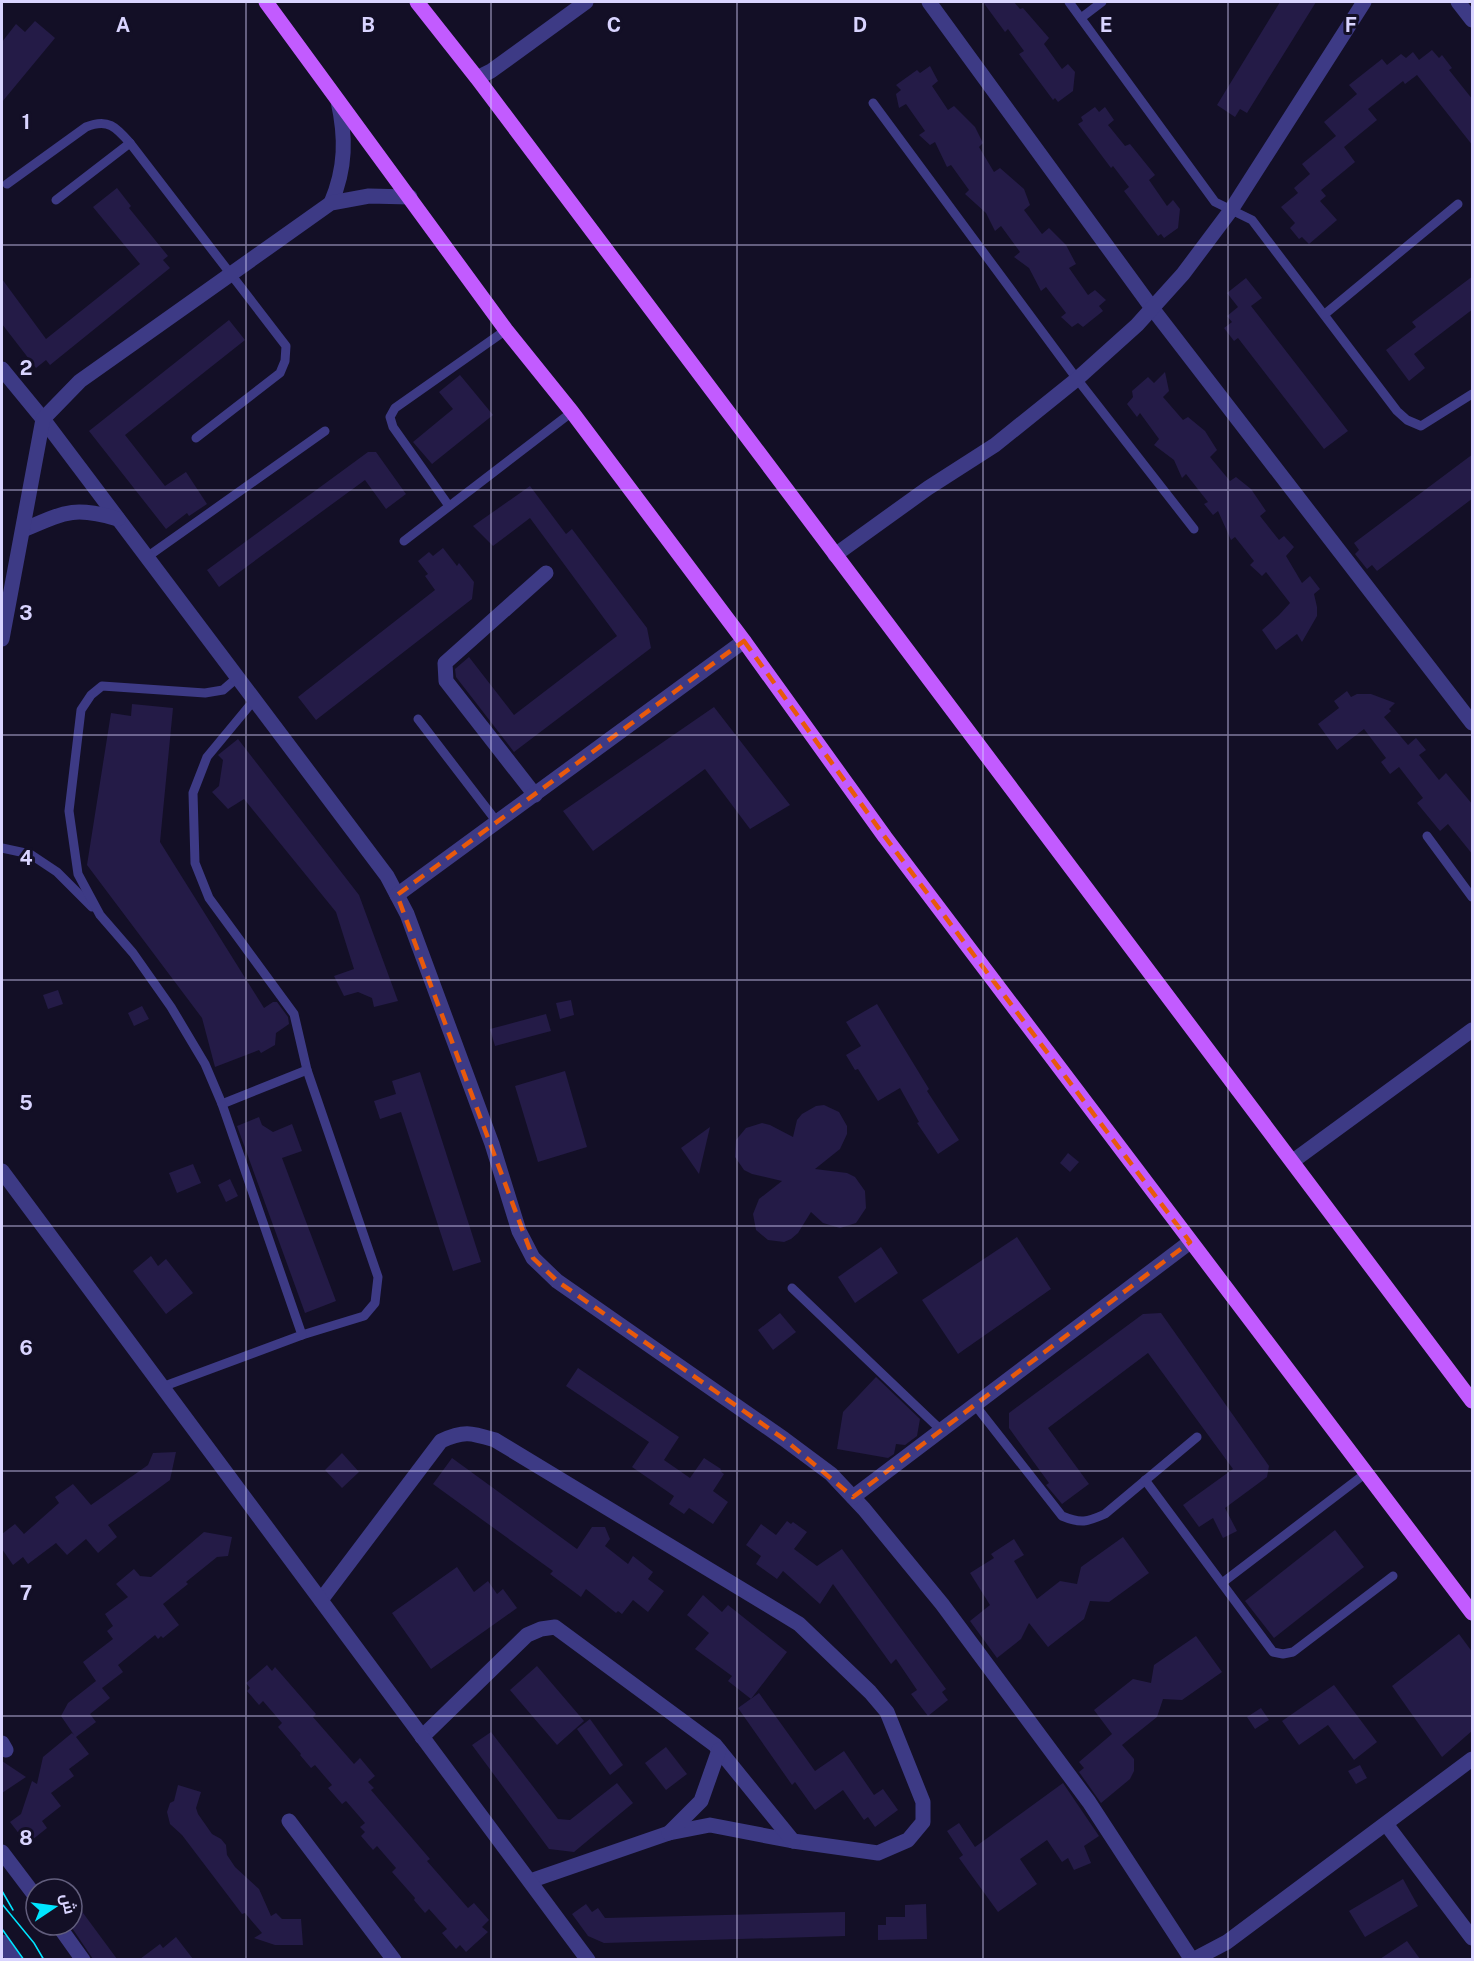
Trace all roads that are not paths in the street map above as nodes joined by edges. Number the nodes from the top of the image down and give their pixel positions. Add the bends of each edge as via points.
1 (266, 2) edge
2 (417, 2) edge
3 (585, 2) edge
4 (929, 2) edge
5 (1070, 2) edge
6 (1102, 2) edge
7 (1364, 2) edge
8 (1458, 2) edge
9 (1082, 18) junction
10 (1473, 20) edge
11 (477, 78) junction
12 (337, 97) junction
13 (873, 103) dead end
14 (130, 143) junction
15 (7, 184) dead end
16 (410, 198) junction
17 (56, 200) dead end
18 (331, 203) junction
19 (1458, 204) dead end
20 (1231, 210) junction
21 (230, 275) junction
22 (1152, 308) junction
23 (1325, 314) junction
24 (506, 330) junction
25 (2, 369) edge
26 (1077, 379) junction
27 (1473, 394) edge
28 (572, 412) junction
29 (43, 419) junction
30 (325, 431) dead end
31 (196, 438) dead end
32 (449, 506) junction
33 (118, 519) junction
34 (1194, 529) dead end
35 (23, 530) junction
36 (404, 541) dead end
37 (835, 555) junction
38 (147, 557) junction
39 (546, 573) dead end
40 (5, 605) edge
41 (2, 639) edge
42 (744, 640) junction
43 (238, 677) junction
44 (255, 699) junction
45 (418, 719) dead end
46 (1473, 723) edge
47 (535, 795) junction
48 (497, 822) junction
49 (1427, 836) dead end
50 (2, 848) edge
51 (397, 895) junction
52 (1473, 897) edge
53 (100, 915) junction
54 (1473, 1030) edge
55 (307, 1070) junction
56 (222, 1104) junction
57 (1293, 1161) junction
58 (2, 1171) edge
59 (1190, 1242) junction
60 (792, 1288) dead end
61 (302, 1335) junction
62 (162, 1387) junction
63 (1473, 1401) edge
64 (975, 1406) junction
65 (942, 1431) junction
66 (1197, 1437) dead end
67 (1366, 1473) junction
68 (1145, 1480) junction
69 (853, 1497) junction
70 (1393, 1576) dead end
71 (1222, 1583) junction
72 (321, 1600) junction
73 (1473, 1613) edge
74 (422, 1737) junction
75 (719, 1750) junction
76 (1473, 1759) edge
77 (289, 1821) dead end
78 (1386, 1824) junction
79 (669, 1833) junction
80 (794, 1841) junction
81 (2, 1851) edge
82 (24, 1881) edge
83 (530, 1881) junction
84 (66, 1937) edge
85 (1473, 1938) edge
86 (2, 1942) edge
87 (14, 1959) edge
88 (83, 1959) edge
89 (394, 1959) edge
90 (588, 1959) edge
91 (1193, 1959) edge

1 - 12 main road
2 - 11 main road
3 - 11 street
4 - 22 street
5 - 9 lane
6 - 9 lane
7 - 20 street
8 - 10 street
9 - 20 lane via 1215,202
11 - 37 main road
12 - 16 main road
12 - 18 street via 345,152
13 - 26 lane
14 - 15 lane via 113,127 97,123
14 - 17 lane
14 - 21 lane
16 - 18 street via 369,196
16 - 24 main road
18 - 21 street
19 - 23 lane
20 - 22 street
20 - 23 lane via 1252,220
21 - 29 street via 80,381
21 - 31 lane via 286,346 285,361 280,373
22 - 26 street
22 - 46 street
23 - 27 lane via 1407,420 1420,426
24 - 28 main road
24 - 32 lane via 395,408 390,417 393,427
25 - 29 street
26 - 34 lane
26 - 37 street via 994,445
28 - 32 lane
28 - 42 main road
29 - 33 street
29 - 35 street
30 - 38 lane
32 - 36 lane
33 - 35 street via 84,510 65,513
33 - 38 street
35 - 40 street
37 - 57 main road
38 - 43 street
39 - 47 street via 446,663 444,671 446,681
40 - 41 street
42 - 47 street
42 - 59 main road via 885,837
43 - 44 street
43 - 53 lane via 223,690 205,693 102,686 81,710 69,811 78,874
44 - 51 street via 387,876
44 - 55 lane via 207,757 193,793 195,863 209,898 294,1014
45 - 48 lane
47 - 48 street
48 - 51 street
49 - 52 lane
50 - 53 lane via 30,854 57,872
51 - 69 street via 492,1144 519,1231 533,1258 557,1281 831,1474
53 - 56 lane via 133,952 171,1007 205,1064
54 - 57 street
55 - 56 lane
55 - 61 lane via 378,1277 375,1304 364,1316
56 - 61 lane
57 - 63 main road
58 - 62 street
59 - 64 street
59 - 67 main road
60 - 65 lane
61 - 62 lane
62 - 72 street
64 - 65 street
64 - 68 lane via 1062,1516 1088,1521 1106,1514
65 - 69 street
66 - 68 lane
67 - 71 lane
67 - 73 main road
68 - 71 lane
69 - 91 street via 942,1604 1082,1793
70 - 71 lane via 1293,1652 1283,1654 1273,1652
72 - 74 street
72 - 80 street via 441,1441 456,1434 473,1433 495,1440 799,1624 886,1712 923,1802 923,1821 908,1840 879,1852
74 - 75 street via 527,1635 555,1627
74 - 83 street
75 - 79 street via 701,1801
75 - 80 street
76 - 78 street
77 - 89 street
78 - 85 street
78 - 91 street via 1227,1942
79 - 80 street via 710,1825
79 - 83 street
81 - 82 street
83 - 90 street
84 - 88 street
86 - 87 street

